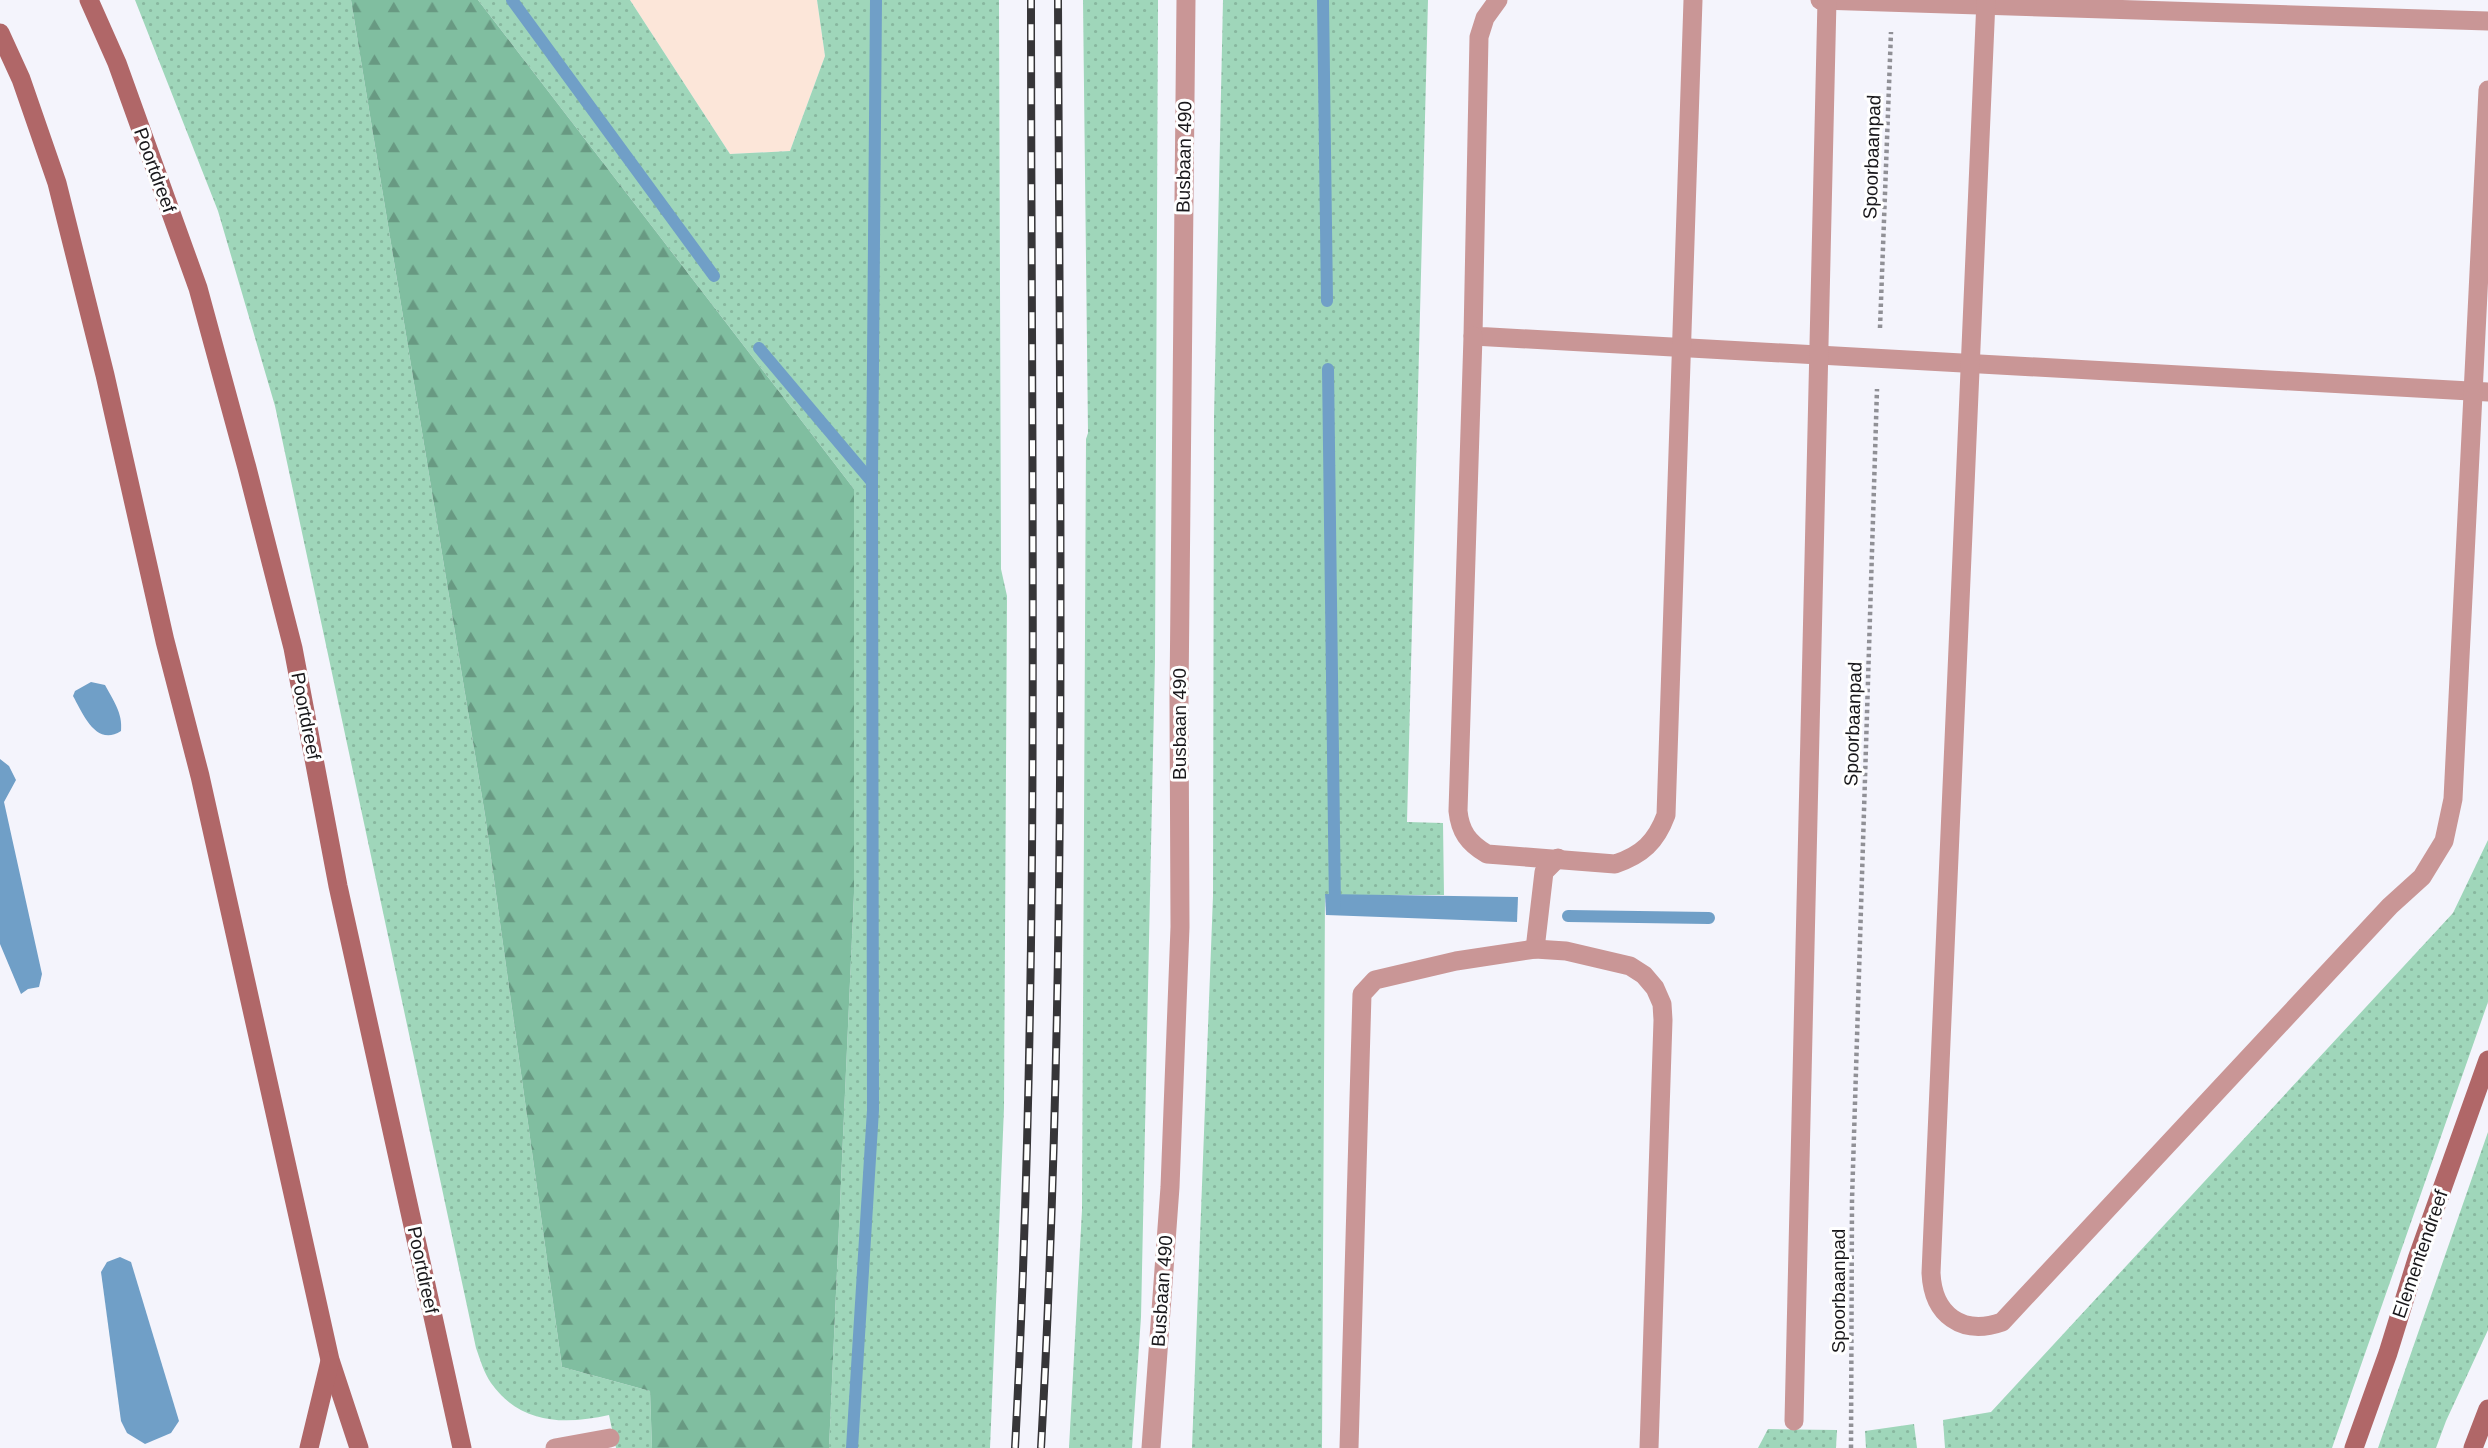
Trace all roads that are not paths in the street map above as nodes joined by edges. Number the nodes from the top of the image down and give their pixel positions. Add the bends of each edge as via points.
1 (89, 0) edge
2 (1186, 0) edge
3 (1498, 0) edge
4 (1693, 0) edge
5 (1820, 0) edge
6 (1827, 0) edge
7 (1986, 2) edge
8 (2488, 21) edge
9 (0, 33) edge
10 (2488, 90) edge
11 (1473, 336) junction
12 (1681, 348) junction
13 (1818, 356) junction
14 (1970, 364) junction
15 (2481, 391) edge
16 (1558, 858) junction
17 (1535, 949) junction
18 (2488, 1060) edge
19 (330, 1360) junction
20 (2488, 1409) edge
21 (1794, 1421) dead end
22 (610, 1438) dead end
23 (309, 1448) edge
24 (359, 1448) edge
25 (462, 1448) edge
26 (555, 1448) edge
27 (1151, 1448) edge
28 (1349, 1448) edge
29 (1649, 1448) edge
30 (2354, 1448) edge
31 (2473, 1448) edge

1 - 25 main road, Poortdreef via 117,63 198,288 251,481 293,648 338,886
2 - 27 street, Busbaan 490 via 1180,927 1170,1187
3 - 11 street via 1479,37
4 - 12 street
5 - 6 street
6 - 7 street
6 - 13 street
7 - 8 street
7 - 14 street
9 - 19 main road via 57,183 99,350 165,641 204,789
10 - 15 street
11 - 12 street
11 - 16 street via 1459,824 1465,837 1487,854
12 - 13 street
12 - 16 street via 1666,815 1648,848 1633,858 1615,864
13 - 14 street
13 - 21 street
14 - 15 street
14 - 15 street via 1931,1273 1937,1302 1946,1314 1973,1327 2002,1322 2422,877 2444,841 2453,799
16 - 17 street via 1544,872
17 - 28 street via 1375,980 1362,994
17 - 29 street via 1630,966 1655,988 1662,1004
18 - 30 main road, Elementendreef
19 - 23 main road
19 - 24 main road
20 - 31 main road
22 - 26 street

